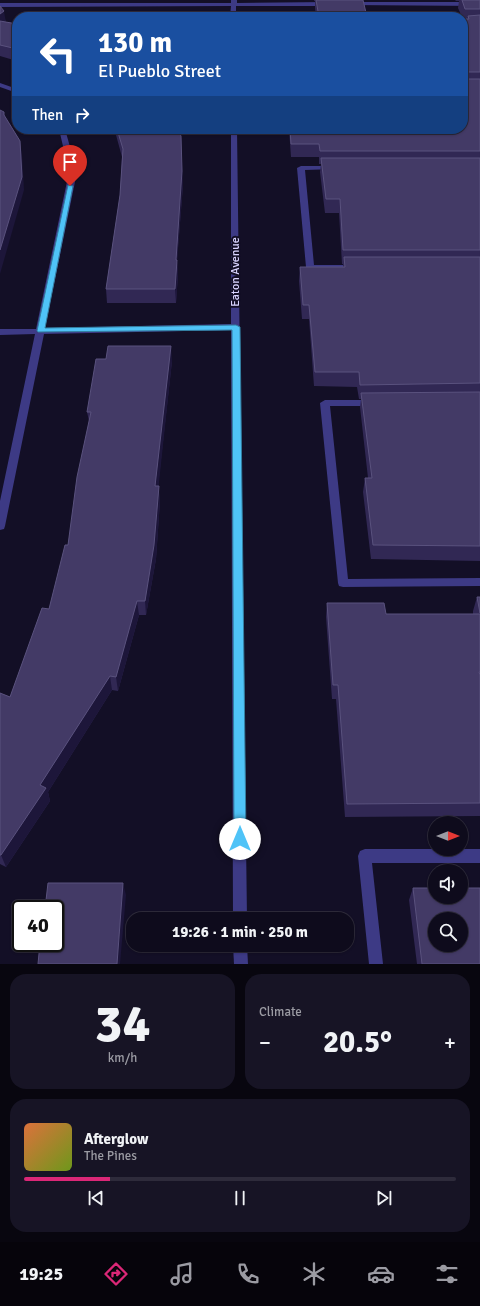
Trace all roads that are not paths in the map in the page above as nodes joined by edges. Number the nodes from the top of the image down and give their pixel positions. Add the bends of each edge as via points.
1 (57, 0) edge
2 (233, 2) edge
3 (418, 2) edge
4 (333, 4) edge
5 (341, 4) edge
6 (480, 4) edge
7 (0, 5) edge
8 (53, 5) junction
9 (0, 85) edge
10 (12, 89) edge
11 (63, 134) edge
12 (234, 134) edge
13 (340, 168) edge
14 (364, 267) edge
15 (236, 327) junction
16 (41, 331) junction
17 (0, 332) edge
18 (387, 403) edge
19 (0, 526) edge
20 (480, 582) edge
21 (480, 856) edge
22 (240, 912) edge
23 (240, 952) edge
24 (241, 964) edge
25 (376, 964) edge

1 - 8 street
2 - 4 street
2 - 8 street
3 - 5 street
3 - 6 street
7 - 8 street
9 - 10 street
11 - 16 street via 73,172
12 - 15 street, Eaton Avenue
13 - 14 street via 301,168 310,267
15 - 16 street
15 - 22 street, Eaton Avenue
16 - 17 street
16 - 19 street
18 - 20 street via 325,403 343,583
21 - 25 street via 365,856
23 - 24 street

